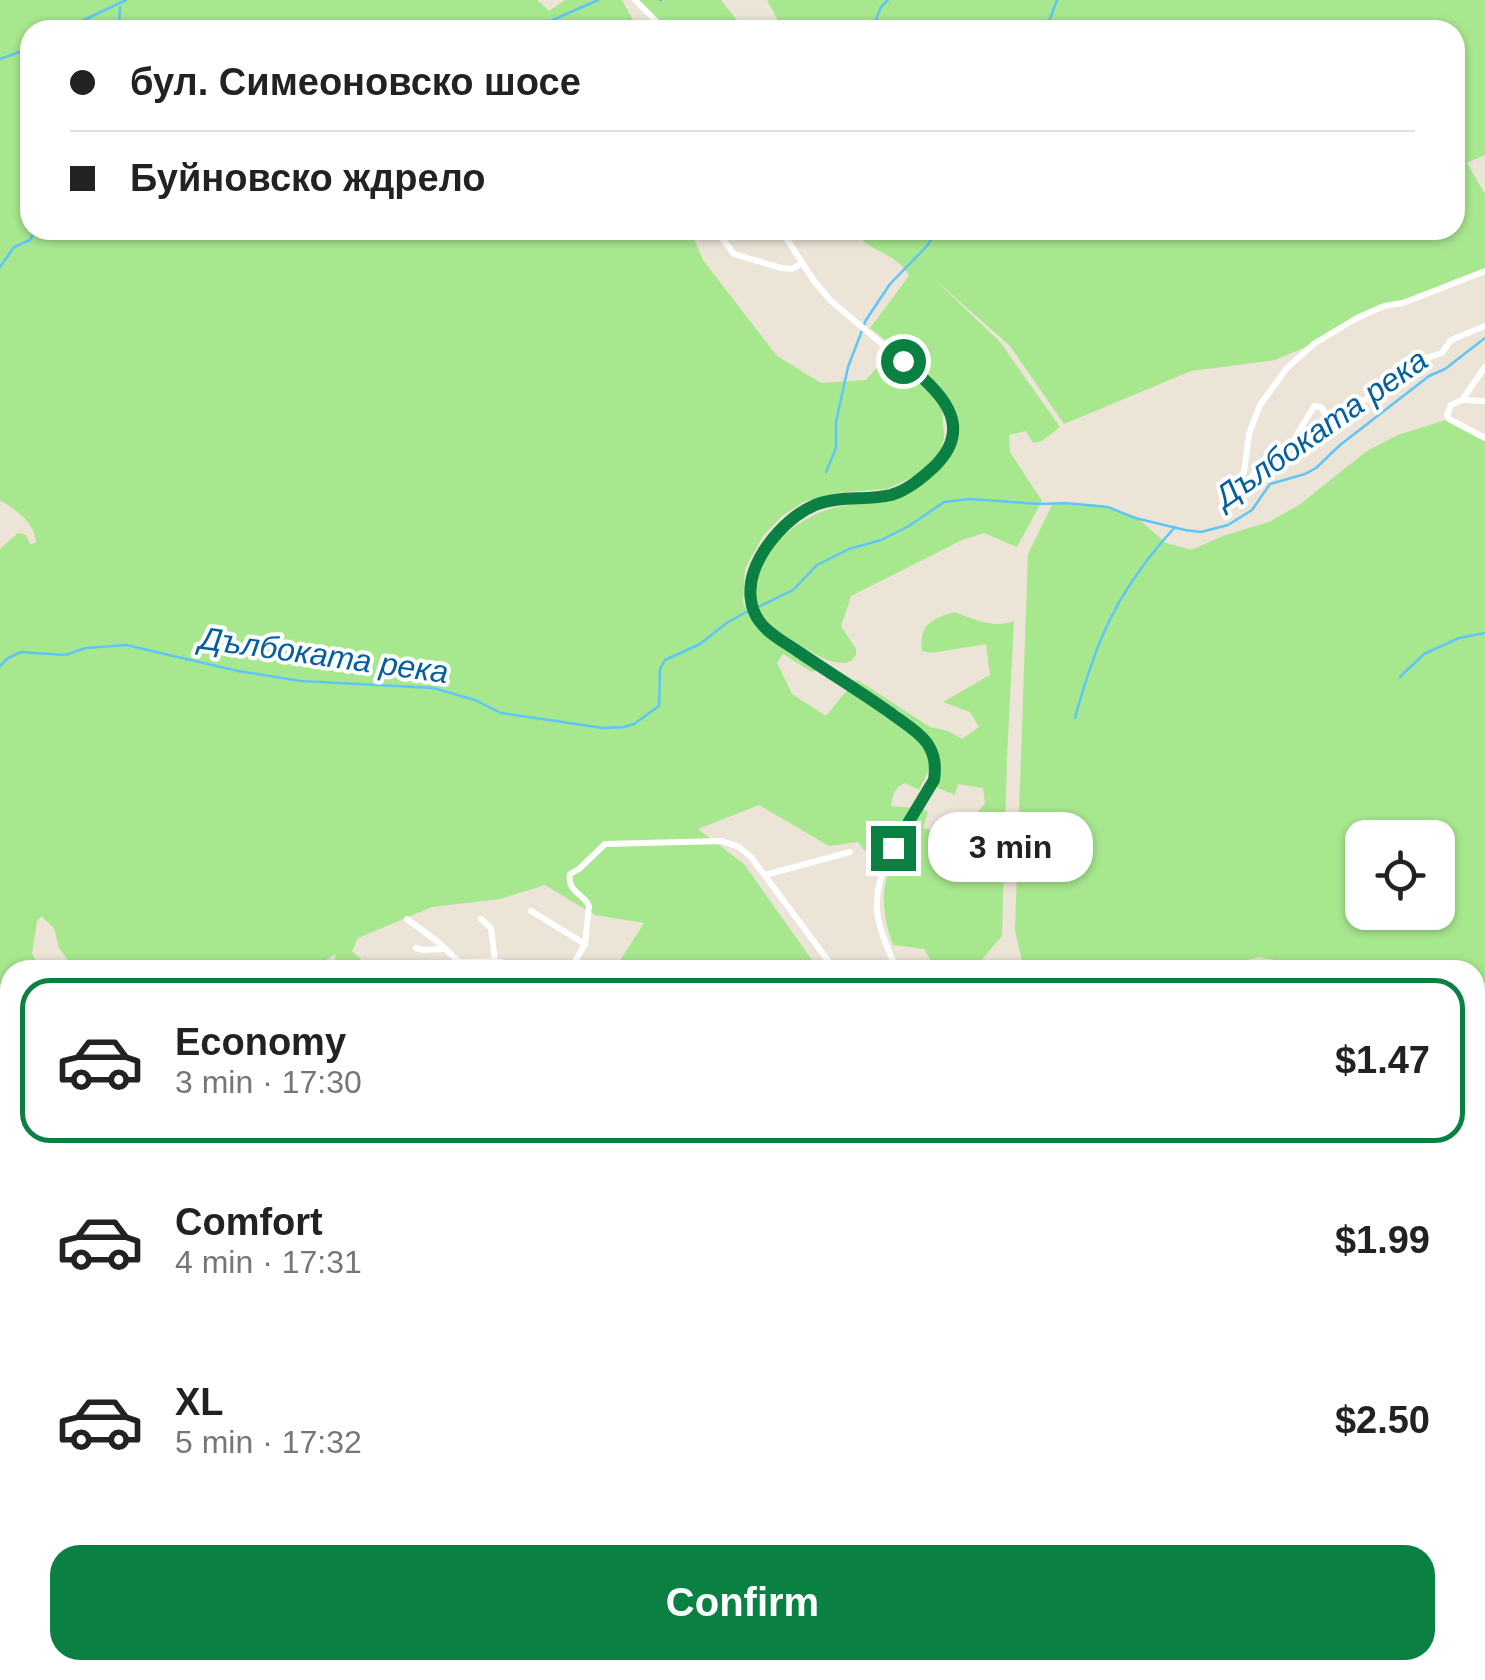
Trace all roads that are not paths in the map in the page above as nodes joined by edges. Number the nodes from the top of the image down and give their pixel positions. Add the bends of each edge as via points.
1 (635, 0) edge
2 (655, 20) edge
3 (724, 240) edge
4 (788, 240) edge
5 (802, 262) junction
6 (1485, 271) edge
7 (1485, 326) edge
8 (1485, 367) edge
9 (1462, 400) junction
10 (1485, 400) edge
11 (1485, 438) edge
12 (850, 852) dead end
13 (766, 875) junction
14 (532, 910) dead end
15 (407, 919) dead end
16 (481, 919) dead end
17 (586, 944) junction
18 (416, 948) dead end
19 (444, 950) junction
20 (456, 960) edge
21 (495, 960) edge
22 (576, 960) edge
23 (828, 960) edge
24 (898, 960) edge

1 - 2 street
3 - 5 street via 734,254 781,268
4 - 5 street
5 - 24 street via 832,301 938,391 952,423 940,460 908,488 818,504 790,522 764,550 750,588 760,623 917,733 934,755 934,780 880,882 878,914
6 - 7 street via 1357,318 1287,368 1260,405 1244,472 1224,500 1240,491 1264,459 1291,445 1314,406 1331,422 1340,421 1364,400 1391,390 1420,360
8 - 9 street
9 - 10 street
9 - 11 street via 1452,405 1449,419
12 - 13 street
13 - 17 street via 752,856 722,841 604,844 568,883 589,906
13 - 23 street
14 - 17 street
15 - 19 street
16 - 21 street via 490,928
17 - 22 street
18 - 19 street
19 - 20 street

